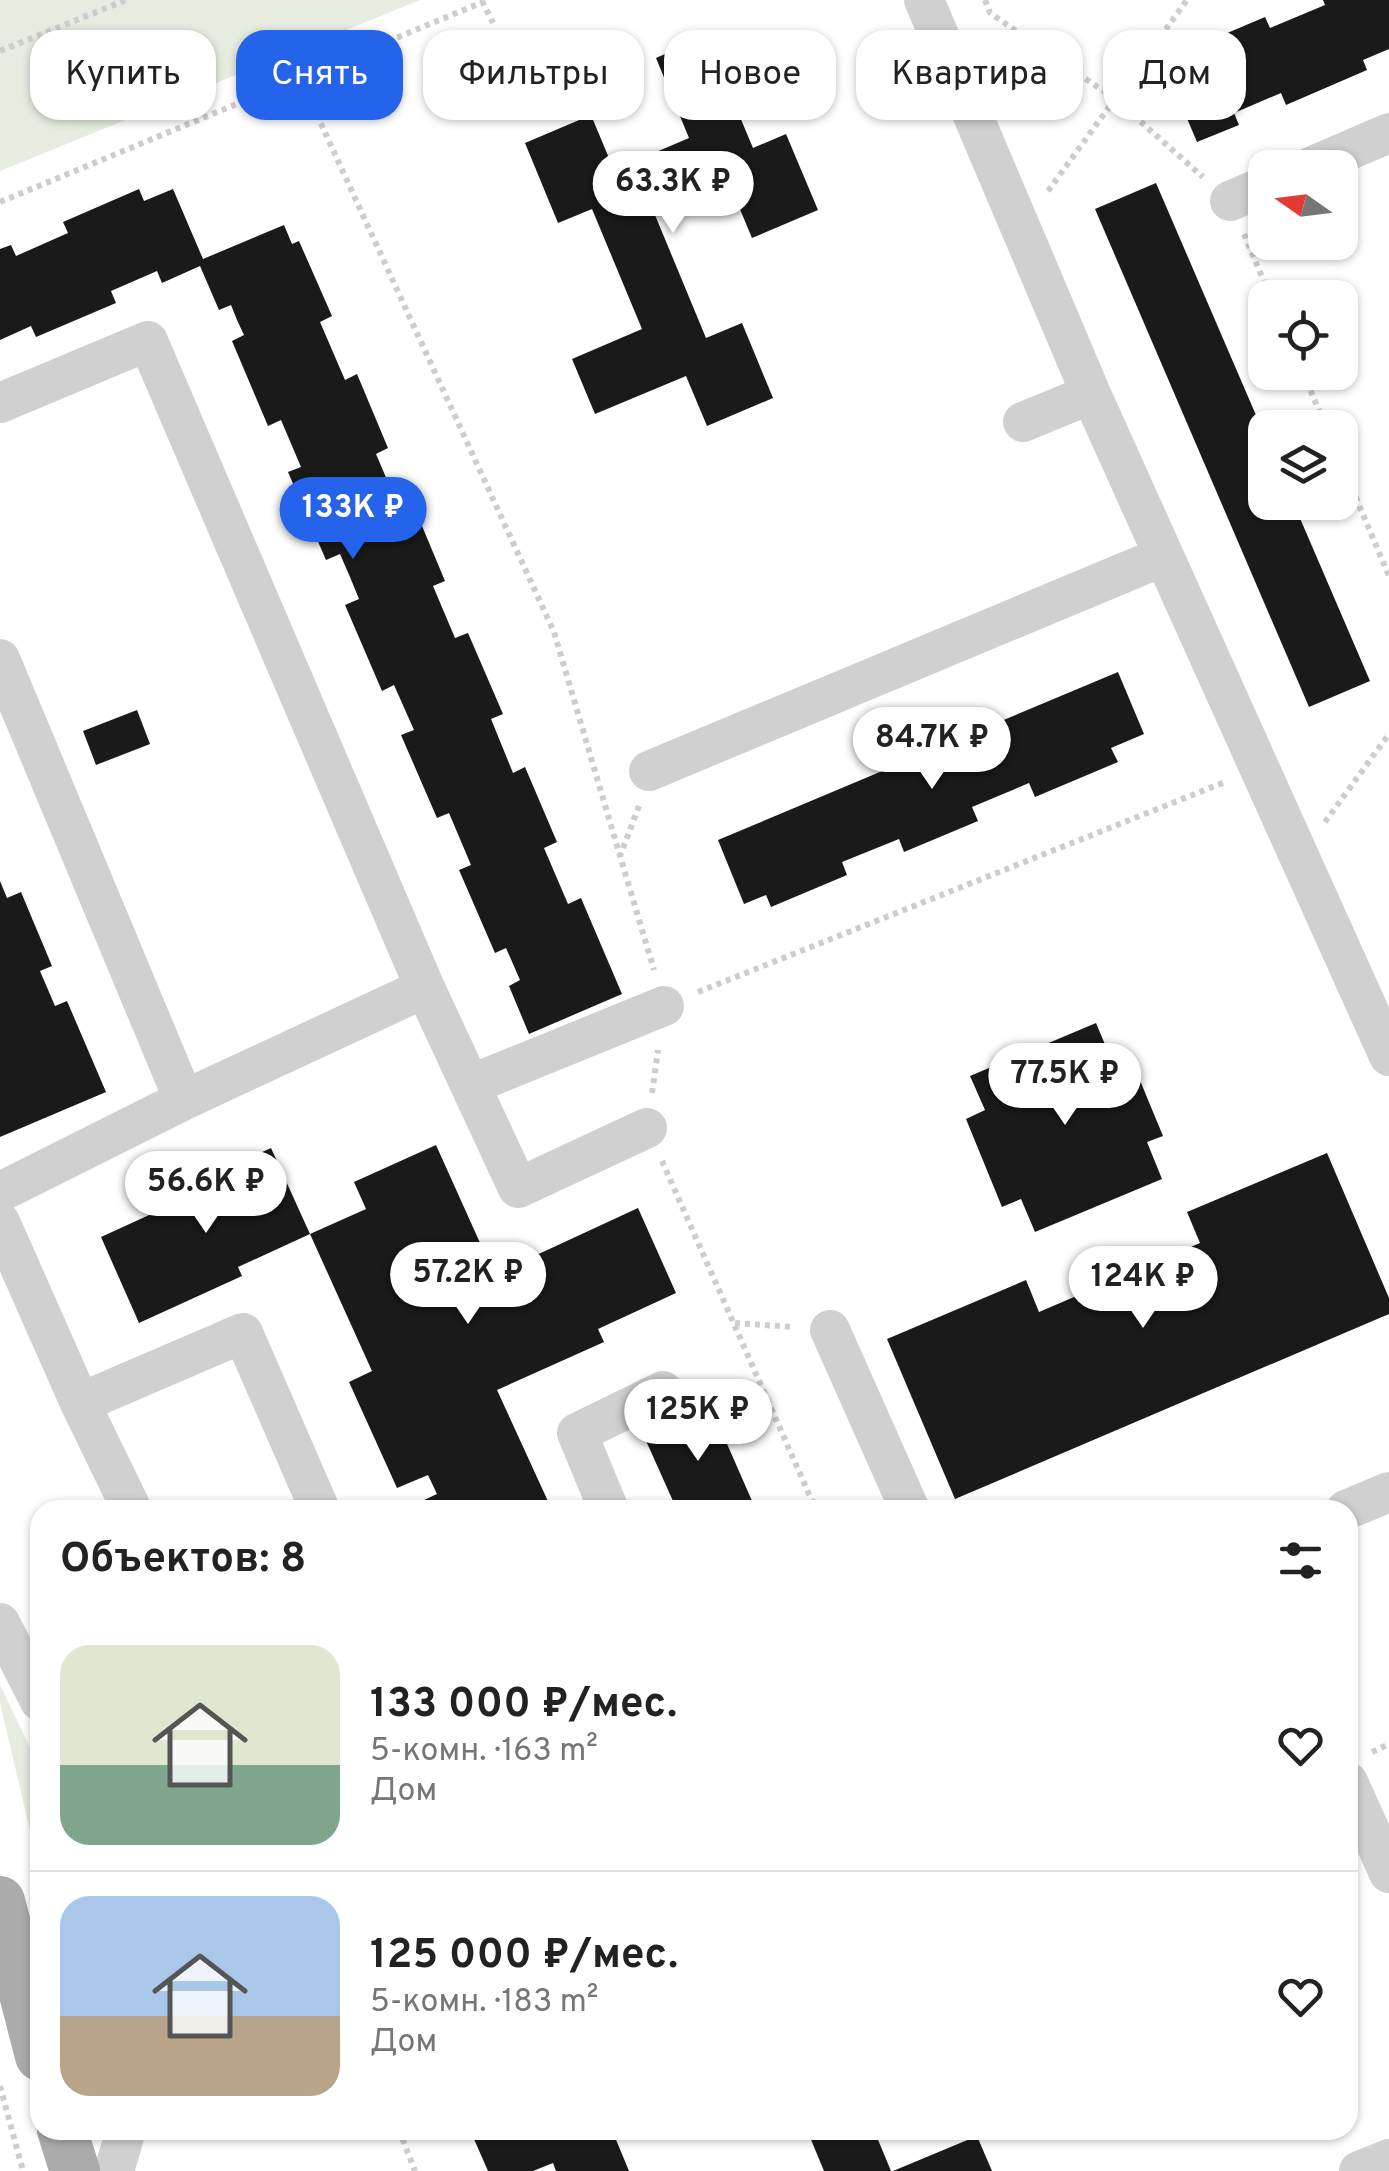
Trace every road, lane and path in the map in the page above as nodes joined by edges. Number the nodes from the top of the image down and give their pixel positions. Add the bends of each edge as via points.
1 (126, 0) edge
2 (924, 0) edge
3 (986, 0) edge
4 (1188, 0) edge
5 (482, 1) edge
6 (493, 24) dead end
7 (1166, 30) edge
8 (403, 34) edge
9 (0, 51) edge
10 (1103, 91) edge
11 (236, 104) edge
12 (1103, 115) edge
13 (319, 120) edge
14 (1144, 120) edge
15 (1389, 132) edge
16 (1348, 150) edge
17 (1248, 194) edge
18 (0, 202) edge
19 (1020, 228) junction
20 (1091, 394) junction
21 (0, 403) edge
22 (1023, 422) dead end
23 (1358, 503) edge
24 (1164, 556) junction
25 (1389, 576) edge
26 (0, 658) edge
27 (1389, 734) edge
28 (1260, 769) junction
29 (649, 771) joint
30 (1300, 855) junction
31 (620, 856) junction
32 (425, 988) junction
33 (664, 1006) junction
34 (1389, 1056) edge
35 (470, 1085) junction
36 (184, 1100) junction
37 (647, 1128) junction
38 (0, 1192) edge
39 (0, 1222) edge
40 (735, 1323) junction
41 (830, 1330) joint
42 (663, 1391) dead end
43 (80, 1403) junction
44 (1389, 1492) edge
45 (127, 1500) edge
46 (316, 1500) edge
47 (605, 1500) edge
48 (812, 1500) edge
49 (906, 1500) edge
50 (1358, 1505) edge
51 (0, 1623) edge
52 (30, 1656) edge
53 (1358, 1804) edge
54 (1389, 1873) edge
55 (0, 1900) edge
56 (30, 2017) edge
57 (0, 2086) edge
58 (4, 2119) edge
59 (65, 2140) edge
60 (123, 2140) edge
61 (403, 2140) edge
62 (1389, 2158) edge
63 (22, 2171) edge
64 (75, 2171) edge
65 (114, 2171) edge
66 (416, 2171) edge
67 (1359, 2171) edge

1 - 9 path
2 - 19 street
3 - 10 path via 990,14
4 - 7 path
5 - 6 path
5 - 8 path
11 - 18 path
12 - 19 path
13 - 31 path via 554,632
14 - 17 path
15 - 16 street
19 - 20 street
20 - 22 street
20 - 24 street
21 - 32 street via 148,340
23 - 25 path
24 - 28 street
24 - 29 street
26 - 36 street
27 - 30 path
28 - 30 street
28 - 33 path
29 - 31 path
30 - 34 street
31 - 33 path
32 - 35 street
32 - 36 street
33 - 35 street
33 - 37 path
35 - 37 street via 518,1188
36 - 38 street
37 - 40 path
39 - 43 street
40 - 41 path
40 - 48 path
41 - 49 street
42 - 47 street via 577,1433
43 - 45 street
43 - 46 street via 243,1333
44 - 50 street
51 - 52 street
53 - 54 street
55 - 56 main road
57 - 58 path
58 - 63 path
59 - 64 main road
60 - 65 street
61 - 66 path
62 - 67 street

